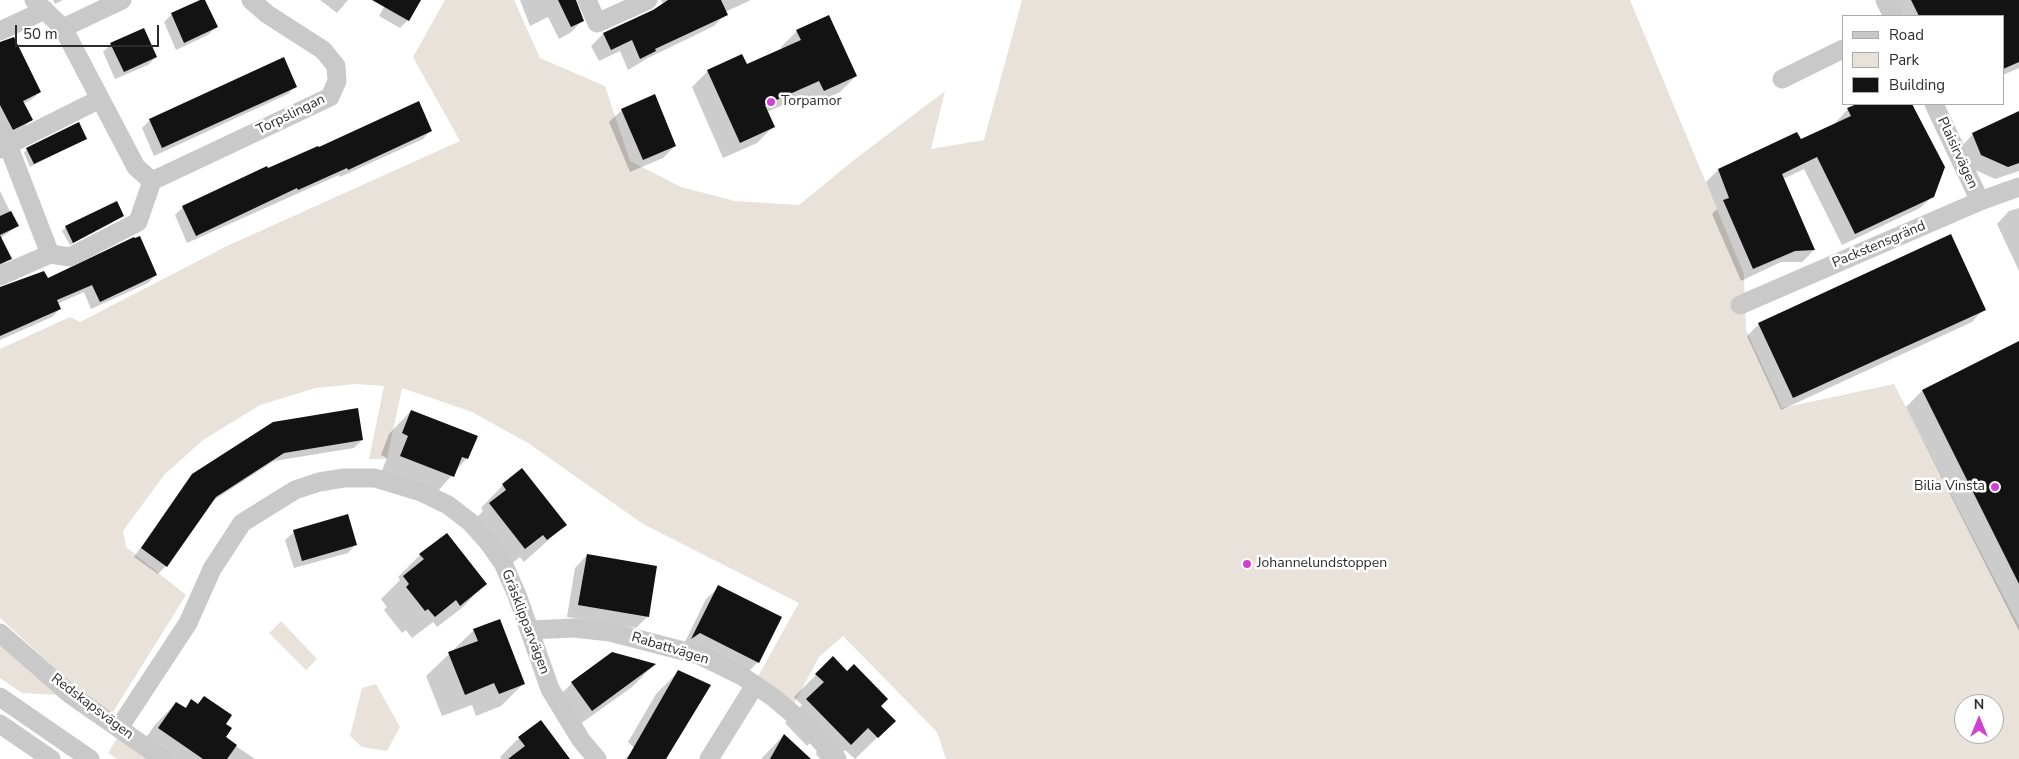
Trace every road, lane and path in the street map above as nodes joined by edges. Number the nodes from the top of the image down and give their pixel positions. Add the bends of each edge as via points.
1 (122, 0) edge
2 (251, 0) edge
3 (587, 0) edge
4 (648, 0) edge
5 (1885, 0) edge
6 (40, 5) edge
7 (1892, 15) edge
8 (63, 28) junction
9 (0, 31) edge
10 (1842, 49) edge
11 (1782, 79) dead end
12 (100, 99) junction
13 (1934, 105) edge
14 (3, 142) edge
15 (152, 181) junction
16 (2019, 187) edge
17 (1980, 201) junction
18 (50, 254) junction
19 (0, 276) edge
20 (1740, 304) dead end
21 (530, 630) junction
22 (0, 633) edge
23 (755, 685) junction
24 (0, 697) edge
25 (0, 724) edge
26 (119, 728) junction
27 (51, 759) edge
28 (90, 759) edge
29 (163, 759) edge
30 (597, 759) edge
31 (709, 759) edge
32 (837, 759) edge

1 - 8 street
2 - 15 street, Torpslingan via 267,14 324,50 336,66 337,81 330,98
3 - 4 street via 597,23
5 - 7 street
6 - 8 street
6 - 9 street
8 - 12 street
10 - 11 street
12 - 14 street
12 - 15 street via 136,168
13 - 17 street, Plaisirvägen
14 - 18 street
15 - 18 street via 138,222 70,257
16 - 17 street, Packstensgränd
17 - 20 street, Packstensgränd
18 - 19 street
21 - 23 street, Rabattvägen via 574,628 654,642 699,655
21 - 26 street, Gräsklipparvägen via 503,563 470,522 448,505 421,492 374,478 319,482 280,498 242,523 212,569 188,623
21 - 30 street, Gräsklipparvägen via 550,689 581,740
22 - 26 street, Redskapsvägen via 71,695
23 - 31 street
23 - 32 street, Rabattvägen via 806,725
24 - 28 street
25 - 27 street
26 - 29 street, Redskapsvägen

